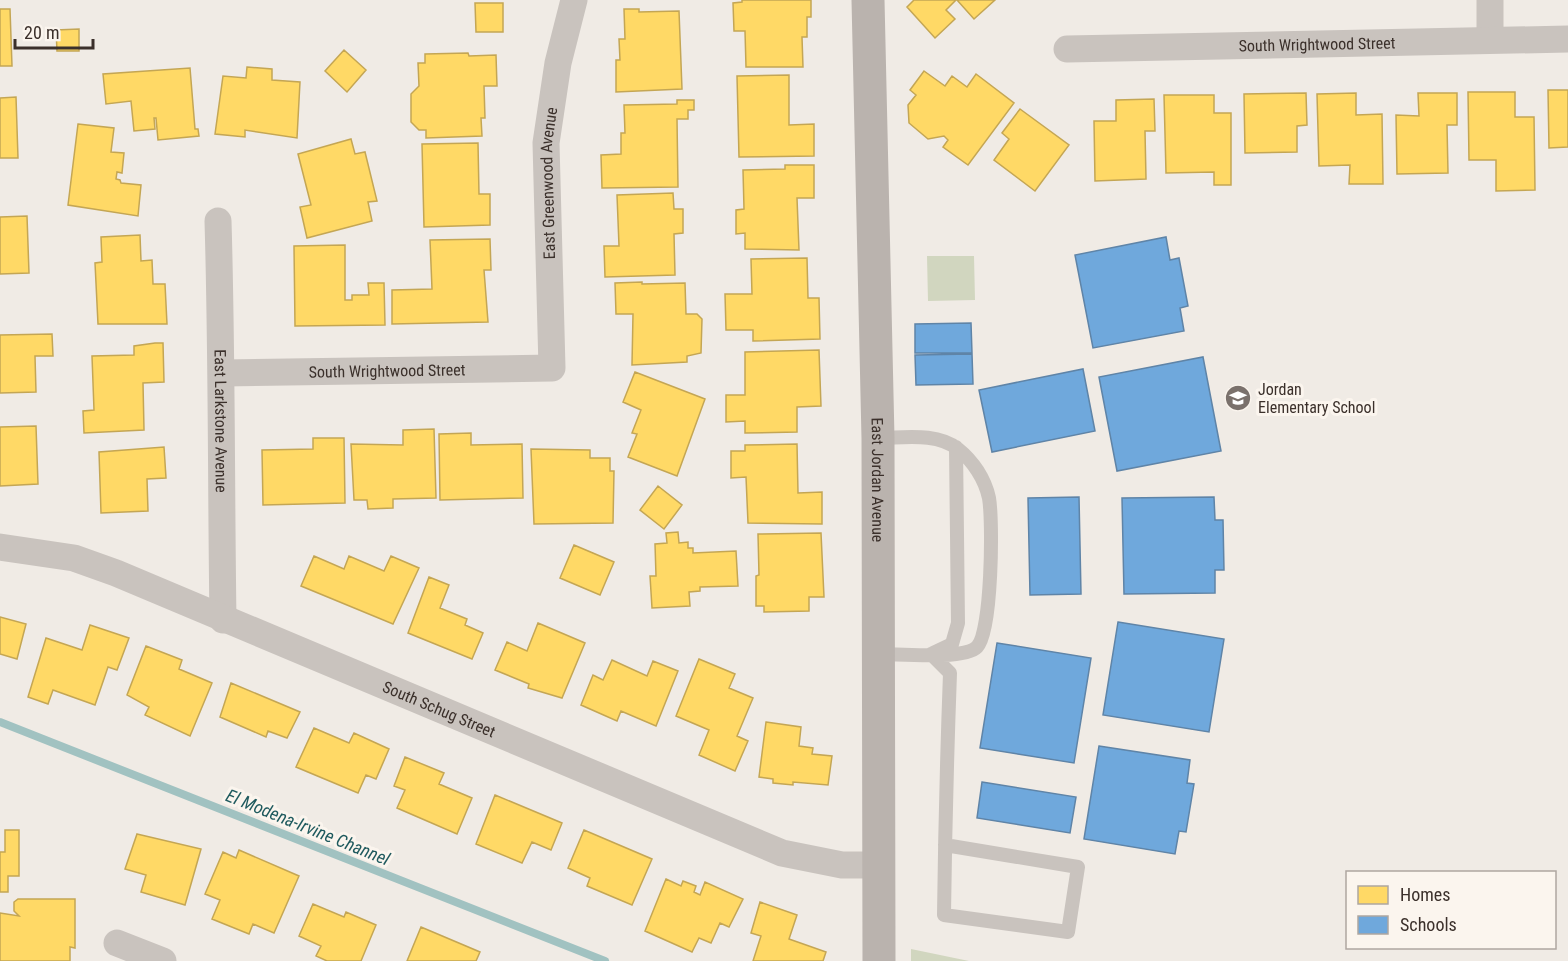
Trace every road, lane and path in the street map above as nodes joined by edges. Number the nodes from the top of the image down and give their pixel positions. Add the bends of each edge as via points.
1 (574, 0) edge
2 (868, 0) edge
3 (1490, 0) edge
4 (1490, 39) junction
5 (1568, 39) edge
6 (1067, 49) dead end
7 (218, 221) dead end
8 (552, 368) joint
9 (223, 374) junction
10 (878, 438) junction
11 (956, 447) junction
12 (0, 547) edge
13 (223, 620) junction
14 (879, 654) junction
15 (931, 654) junction
16 (945, 845) junction
17 (879, 866) junction
18 (117, 943) dead end
19 (163, 961) edge
20 (879, 961) edge

1 - 8 street, East Greenwood Avenue via 558,63 546,143
2 - 10 street, East Jordan Avenue
3 - 4 street
4 - 5 street, South Wrightwood Street
4 - 6 street, South Wrightwood Street
7 - 9 street, East Larkstone Avenue
8 - 9 street, South Wrightwood Street
9 - 13 street, East Larkstone Avenue
10 - 11 lane via 933,437
10 - 14 street, East Jordan Avenue
11 - 15 lane via 958,622 952,644
11 - 15 lane via 971,460 989,498 986,624 978,646 965,654
12 - 13 street, South Schug Street via 74,558
13 - 17 street, South Schug Street via 782,853 843,865
14 - 15 lane
14 - 17 street, East Jordan Avenue
15 - 16 lane via 950,673
16 - 16 lane via 944,915 1068,932 1078,867
17 - 20 street, East Jordan Avenue
18 - 19 street

